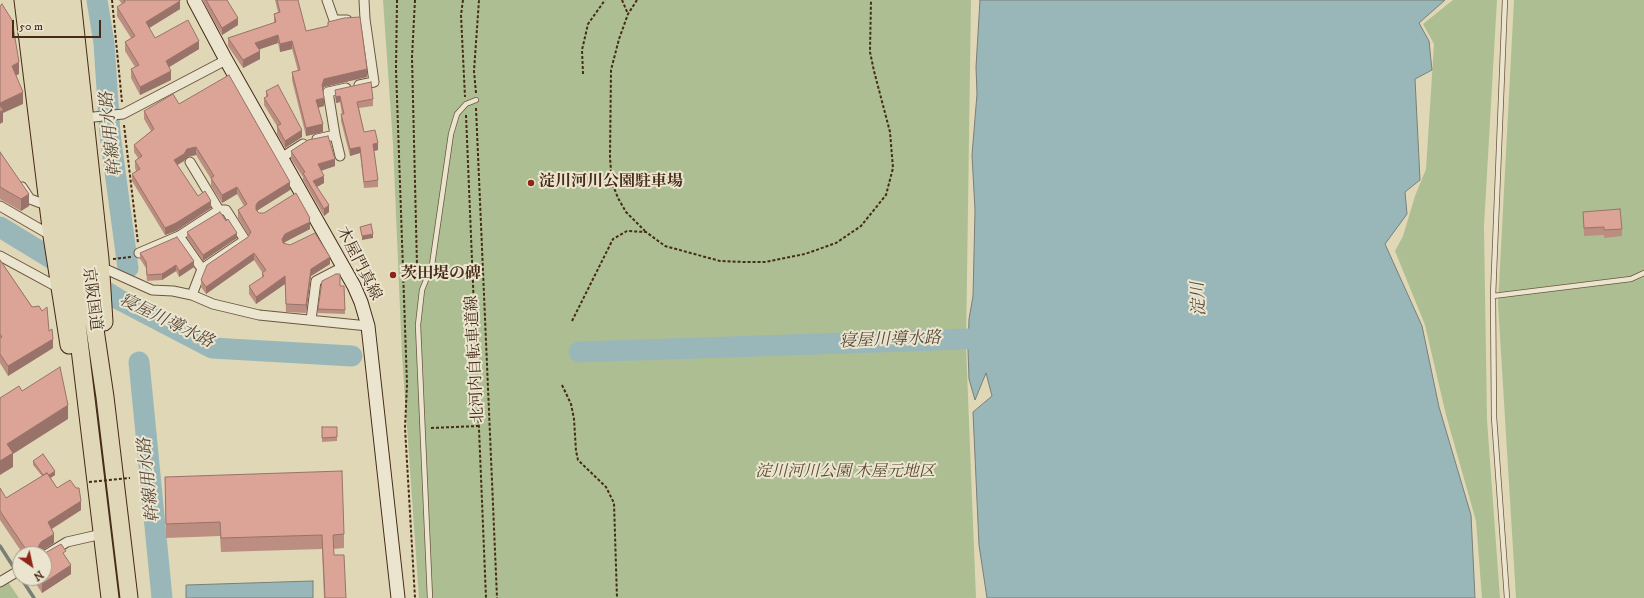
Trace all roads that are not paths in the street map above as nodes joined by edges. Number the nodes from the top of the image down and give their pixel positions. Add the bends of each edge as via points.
1 (23, 0) edge
2 (38, 0) edge
3 (55, 0) edge
4 (72, 0) edge
5 (194, 0) edge
6 (327, 0) edge
7 (364, 0) edge
8 (1505, 0) edge
9 (365, 19) junction
10 (226, 60) junction
11 (476, 100) road end
12 (92, 117) junction
13 (335, 135) junction
14 (340, 156) dead end
15 (281, 158) junction
16 (190, 162) dead end
17 (17, 180) edge
18 (0, 206) edge
19 (48, 206) junction
20 (219, 210) junction
21 (56, 233) junction
22 (179, 236) junction
23 (140, 255) edge
24 (0, 256) edge
25 (100, 261) junction
26 (343, 266) junction
27 (202, 269) junction
28 (1644, 273) edge
29 (60, 292) junction
30 (192, 295) junction
31 (1493, 296) junction
32 (311, 320) junction
33 (99, 321) junction
34 (368, 326) junction
35 (92, 455) junction
36 (102, 534) junction
37 (52, 551) edge
38 (12, 575) edge
39 (0, 582) edge
40 (110, 598) edge
41 (129, 598) edge
42 (398, 598) edge
43 (430, 598) edge
44 (1507, 598) edge

1 - 19 highway
2 - 21 highway, 京阪国道
3 - 33 highway, 京阪国道 via 85,248
4 - 12 highway
5 - 10 main road, 木屋門真線
6 - 9 street via 334,20
7 - 9 street
8 - 31 lane
9 - 13 street via 374,82 328,92
10 - 12 street via 123,114
10 - 15 main road, 木屋門真線
11 - 43 lane via 466,104 457,114 451,134 432,265 422,290 418,325
12 - 25 highway
13 - 14 street
13 - 15 street via 306,142
15 - 26 main road, 木屋門真線 via 319,232
16 - 20 street
17 - 19 street via 30,199
18 - 21 street
19 - 21 highway
20 - 22 street
20 - 27 street via 226,210 245,240
21 - 29 highway
21 - 35 highway, 京阪国道 via 75,306
22 - 23 street
22 - 27 street
24 - 29 street
25 - 30 street via 152,290
25 - 33 highway
26 - 32 street via 316,281
26 - 34 main road, 木屋門真線 via 361,302
27 - 30 street
28 - 31 lane via 1631,280
29 - 35 highway
30 - 32 street via 213,304 260,315
31 - 44 lane via 1494,417
32 - 34 street
33 - 41 highway, 京阪国道 via 105,397
34 - 42 main road, 木屋門真線
35 - 36 highway, 京阪国道
36 - 37 street via 67,542
36 - 40 highway, 京阪国道
38 - 39 street

